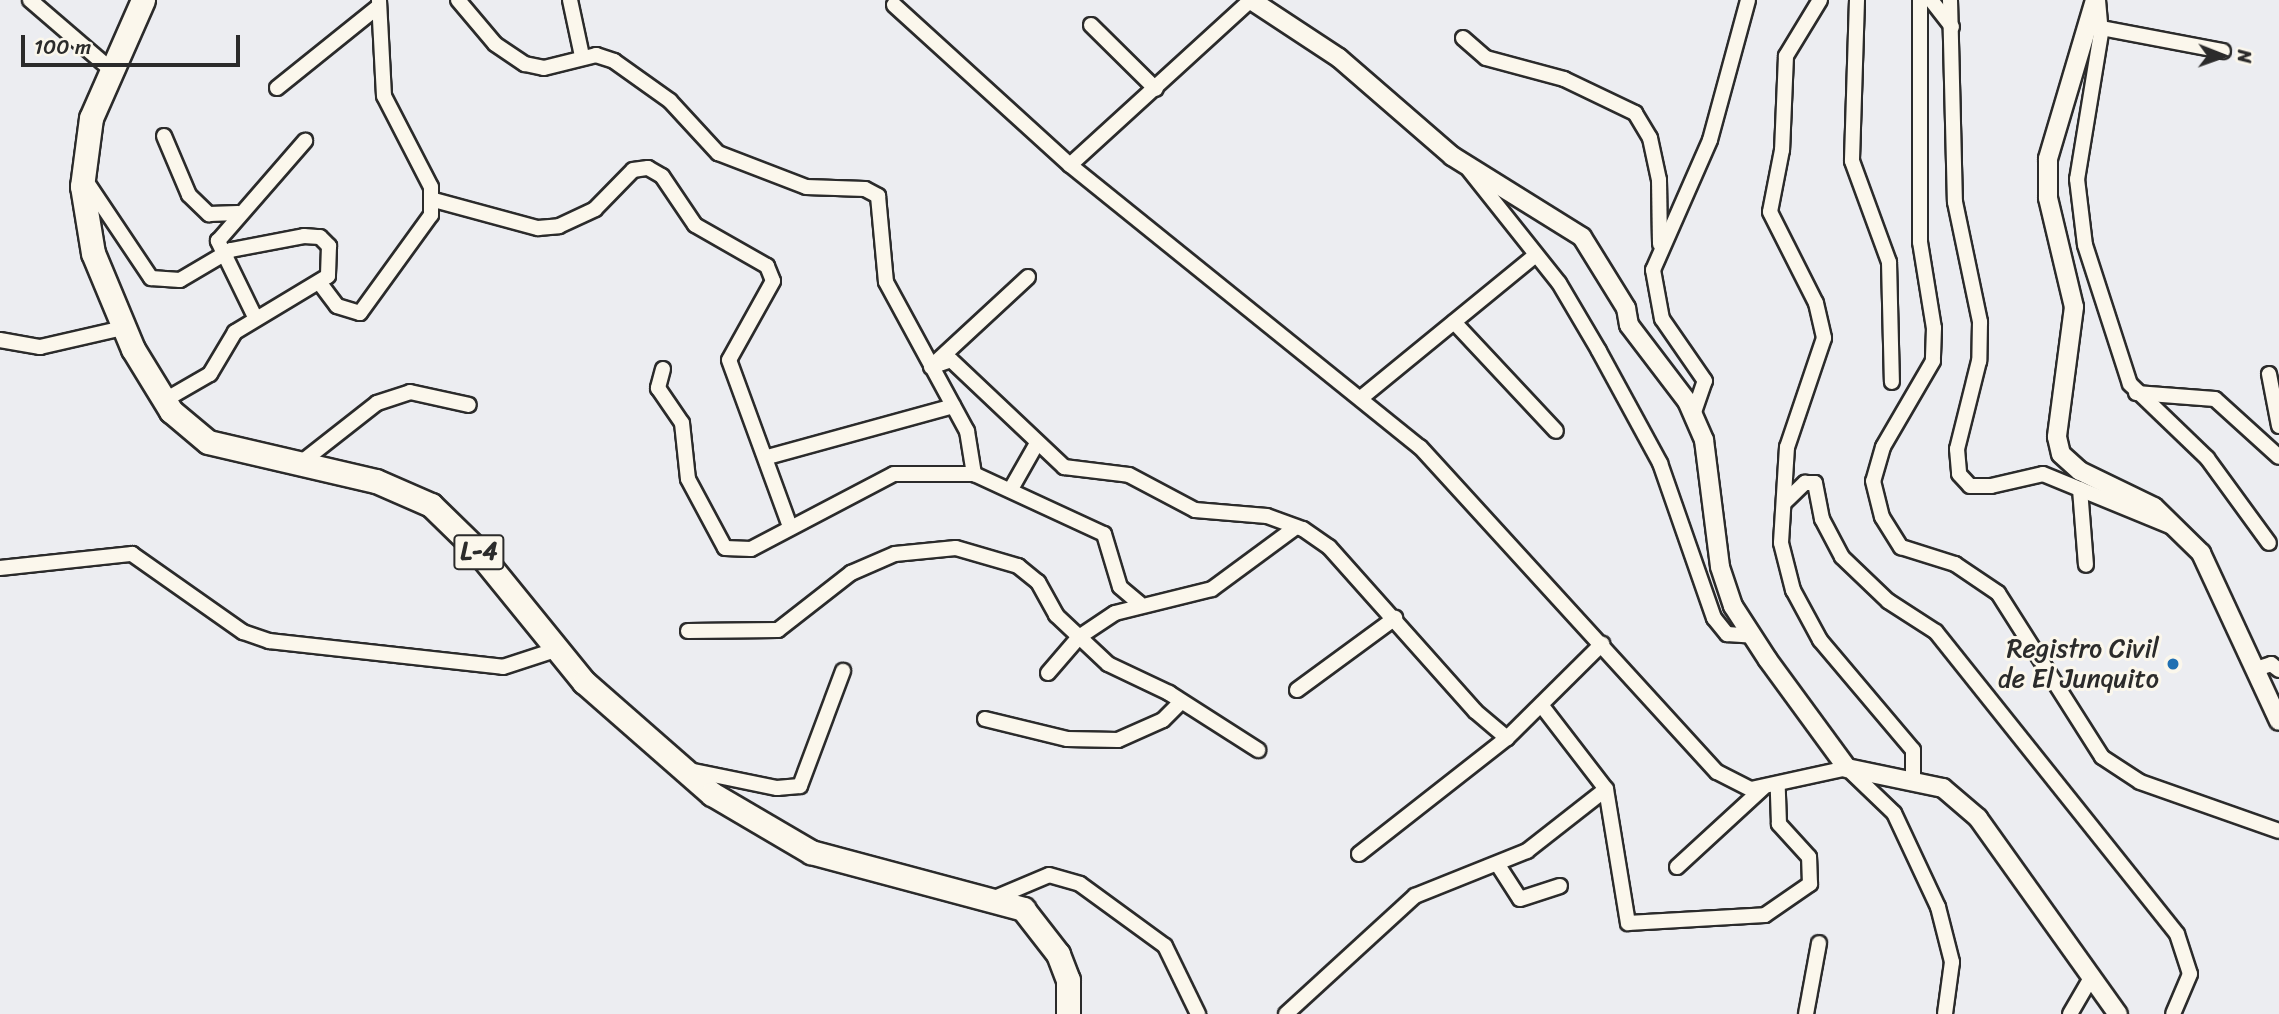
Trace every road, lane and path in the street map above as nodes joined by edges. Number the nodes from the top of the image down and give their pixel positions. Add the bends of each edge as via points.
1 (30, 0) edge
2 (143, 0) edge
3 (457, 0) edge
4 (570, 0) edge
5 (1251, 0) edge
6 (1748, 0) edge
7 (1820, 0) edge
8 (1857, 0) edge
9 (1920, 0) edge
10 (1931, 0) edge
11 (1950, 0) edge
12 (2097, 0) edge
13 (379, 3) edge
14 (894, 5) dead end
15 (1091, 26) dead end
16 (1952, 27) junction
17 (2101, 28) junction
18 (1463, 38) dead end
19 (2223, 51) dead end
20 (582, 56) junction
21 (109, 68) junction
22 (277, 88) dead end
23 (1156, 89) junction
24 (164, 136) dead end
25 (305, 141) dead end
26 (1464, 164) junction
27 (1070, 165) junction
28 (83, 177) junction
29 (434, 200) junction
30 (238, 213) junction
31 (1660, 246) junction
32 (1536, 255) junction
33 (219, 256) junction
34 (1028, 277) dead end
35 (319, 282) junction
36 (255, 317) junction
37 (1454, 322) junction
38 (123, 328) junction
39 (0, 340) edge
40 (931, 367) junction
41 (663, 369) dead end
42 (2269, 374) dead end
43 (1892, 382) dead end
44 (2136, 393) junction
45 (1361, 398) junction
46 (164, 400) junction
47 (469, 405) dead end
48 (953, 406) junction
49 (1693, 415) junction
50 (2279, 426) edge
51 (1556, 431) dead end
52 (1036, 445) junction
53 (768, 457) junction
54 (2279, 457) edge
55 (297, 466) junction
56 (974, 474) junction
57 (1011, 489) junction
58 (2080, 489) junction
59 (1785, 502) junction
60 (790, 527) junction
61 (1296, 527) junction
62 (2181, 530) junction
63 (2269, 543) dead end
64 (2086, 565) dead end
65 (0, 568) edge
66 (1139, 603) junction
67 (1395, 618) junction
68 (688, 631) dead end
69 (1753, 636) junction
70 (1079, 637) junction
71 (1602, 644) junction
72 (558, 649) junction
73 (2256, 669) junction
74 (2279, 670) edge
75 (843, 671) dead end
76 (1048, 673) dead end
77 (1297, 690) dead end
78 (1181, 702) junction
79 (1542, 706) junction
80 (985, 719) dead end
81 (2279, 721) edge
82 (1507, 738) junction
83 (1258, 750) dead end
84 (679, 767) junction
85 (1847, 768) junction
86 (1913, 779) junction
87 (1778, 787) junction
88 (1763, 788) junction
89 (1606, 789) junction
90 (2279, 831) edge
91 (1359, 854) dead end
92 (1498, 865) junction
93 (1678, 867) dead end
94 (1560, 886) dead end
95 (997, 897) junction
96 (1819, 943) dead end
97 (2092, 976) junction
98 (1068, 1014) edge
99 (1198, 1014) edge
100 (1286, 1014) edge
101 (1806, 1014) edge
102 (1945, 1014) edge
103 (2070, 1014) edge
104 (2118, 1014) edge
105 (2173, 1014) edge

1 - 21 street
2 - 21 main road, L-4
3 - 20 street via 495,44 526,64 544,68
4 - 20 street
5 - 23 street
5 - 26 street via 1339,58
6 - 31 street via 1698,172
7 - 59 street via 1786,57 1782,150 1770,212 1816,303 1824,338 1787,447
8 - 43 street via 1852,161 1889,262
9 - 90 street via 1920,242 1934,328 1933,361 1883,447 1873,481 1882,517 1901,547 1955,564 1998,593 2102,757 2140,782
10 - 16 street
11 - 16 street
12 - 17 street
12 - 62 street via 2048,159 2048,198 2074,307 2057,437 2062,454 2080,471 2154,506
13 - 22 street
13 - 29 street via 389,118
14 - 27 street
15 - 23 street
16 - 58 street via 1955,202 1980,322 1979,361 1957,449 1959,474 1970,486 2043,474
17 - 19 street
17 - 44 street via 2076,199 2085,245
18 - 31 street via 1486,58 1576,83 1635,113 1650,138 1659,180
20 - 40 street via 632,68 718,153 806,187 865,188 878,196 886,282
21 - 28 main road, L-4 via 91,118
23 - 27 street
24 - 30 street via 189,195 209,214
25 - 30 street
26 - 32 street
26 - 49 street via 1582,237 1626,308 1629,325
27 - 45 street
28 - 33 street via 151,278 180,279
28 - 38 main road, L-4 via 93,253
29 - 35 street via 431,215 369,306 346,313
29 - 53 street via 549,227 595,209 634,170 648,168 662,176 695,225 767,266 773,281 729,360
30 - 33 street via 218,242
31 - 49 street via 1654,293 1662,319 1704,381
32 - 37 street
32 - 69 street via 1586,328 1660,463 1714,618 1727,634
33 - 35 street via 320,237 333,257 328,276
33 - 36 street
34 - 40 street
35 - 36 street
36 - 46 street via 235,332 210,374
37 - 45 street
37 - 51 street
38 - 39 street via 40,347
38 - 46 main road, L-4
40 - 48 street
40 - 52 street via 951,360
41 - 60 street via 658,388 682,423 688,479 718,543 751,549
42 - 50 street
44 - 54 street via 2216,399
44 - 63 street via 2207,458
45 - 71 street via 1420,447
46 - 55 main road, L-4 via 208,442
47 - 55 street via 410,392 377,403
48 - 53 street
48 - 56 street via 974,449
49 - 69 street via 1704,440 1720,567 1733,606
52 - 57 street
52 - 61 street via 1064,467 1129,475 1195,510 1267,516
53 - 60 street
55 - 72 main road, L-4 via 376,481 431,505
56 - 57 street
56 - 60 street via 894,474
57 - 66 street via 1104,534 1120,587
58 - 62 street
58 - 64 street
59 - 86 street via 1781,542 1793,590 1820,640 1902,732 1913,750
59 - 105 street via 1805,483 1815,483 1822,519 1842,557 1888,601 1936,632 2177,934 2190,974
61 - 66 street via 1212,589
61 - 67 street via 1329,547
62 - 73 street via 2201,553
65 - 72 street via 132,554 243,632 269,641 503,667
66 - 70 street
67 - 77 street
67 - 82 street via 1475,711
68 - 70 street via 778,630 851,573 895,554 936,548 1018,566
69 - 85 street
70 - 76 street
70 - 78 street via 1108,664
71 - 79 street
71 - 88 street via 1717,772 1751,789
72 - 84 main road, L-4 via 584,682
73 - 74 street via 2271,664
73 - 81 street
75 - 84 street via 800,786 766,787
78 - 80 street via 1163,720 1118,740 1067,739
78 - 83 street
79 - 82 street
79 - 89 street
82 - 91 street
84 - 95 main road, L-4 via 811,852
85 - 86 street
85 - 87 street
85 - 102 street via 1894,813 1938,907 1952,962
86 - 97 street via 1943,788 1978,818
87 - 88 street
87 - 89 street via 1779,824 1809,857 1810,884 1765,915 1737,921 1667,918 1645,925 1628,923 1620,898 1620,844
88 - 93 street
89 - 92 street via 1527,851
92 - 94 street via 1520,899
92 - 100 street via 1415,896
95 - 98 main road, L-4 via 1023,909 1058,954 1068,980
95 - 99 street via 1049,875 1080,884 1165,946
96 - 101 street
97 - 103 street
97 - 104 street

